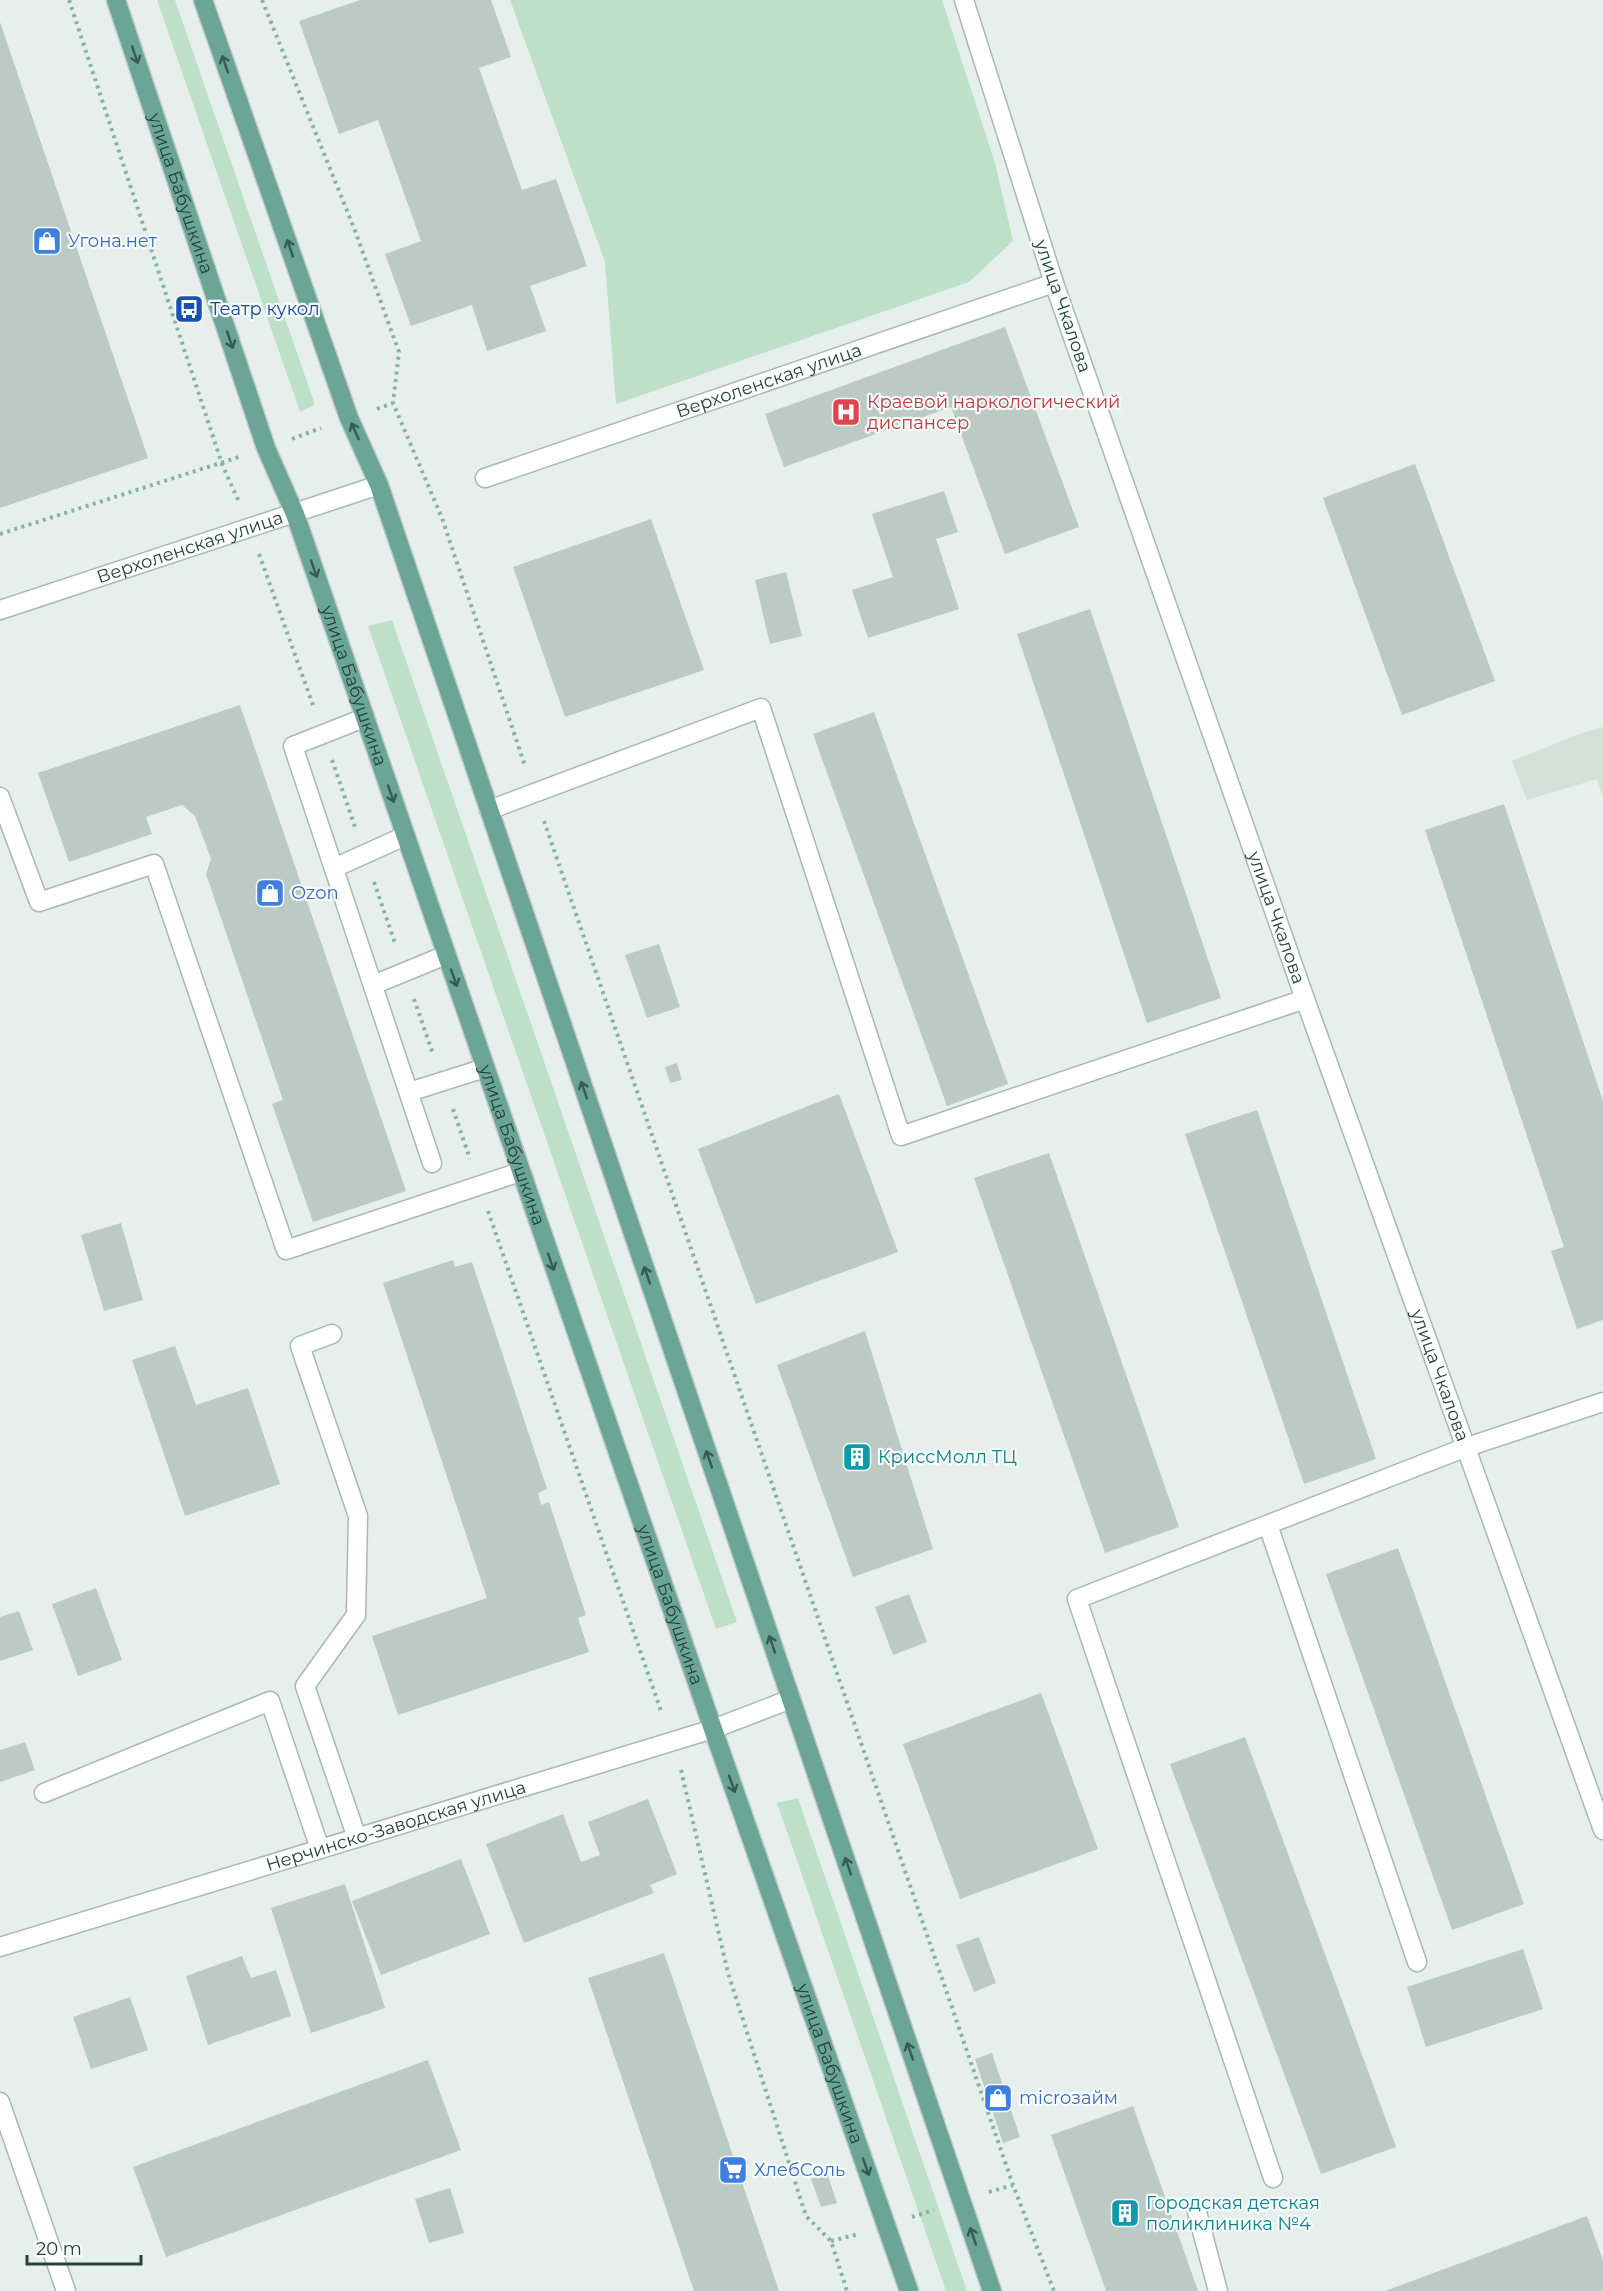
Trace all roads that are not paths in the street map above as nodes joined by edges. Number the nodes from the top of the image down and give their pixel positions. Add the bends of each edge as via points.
1 (116, 0) edge
2 (203, 0) edge
3 (964, 0) edge
4 (1054, 283) junction
5 (485, 478) dead end
6 (379, 485) junction
7 (295, 514) junction
8 (0, 610) edge
9 (364, 718) junction
10 (0, 797) edge
11 (489, 810) junction
12 (405, 836) junction
13 (333, 868) junction
14 (446, 955) junction
15 (373, 985) junction
16 (1305, 999) junction
17 (485, 1068) junction
18 (408, 1092) junction
19 (432, 1163) dead end
20 (520, 1172) junction
21 (332, 1334) dead end
22 (1603, 1402) edge
23 (1464, 1448) junction
24 (1268, 1525) junction
25 (791, 1699) junction
26 (713, 1729) junction
27 (44, 1794) dead end
28 (1603, 1830) edge
29 (357, 1838) junction
30 (320, 1849) junction
31 (0, 1947) edge
32 (1416, 1962) dead end
33 (0, 2102) edge
34 (1273, 2178) dead end
35 (1197, 2212) dead end
36 (66, 2291) edge
37 (909, 2291) edge
38 (992, 2291) edge
39 (1218, 2291) edge

1 -> 7 main road, улица Бабушкина via 266,448
6 -> 2 main road via 350,418
3 - 4 street, улица Чкалова
4 - 5 street, Верхоленская улица
4 - 16 street, улица Чкалова
6 - 7 street, Верхоленская улица
6 - 11 main road
7 - 8 street, Верхоленская улица
7 -> 9 main road, улица Бабушкина
9 -> 12 main road, улица Бабушкина
9 - 13 street via 293,746
10 - 20 street via 39,902 154,864 286,1250
11 - 16 street via 761,708 901,1136
25 -> 11 main road
12 - 13 street
12 - 14 main road, улица Бабушкина
13 - 15 street
14 - 15 street
14 -> 17 main road, улица Бабушкина
15 - 18 street
16 - 23 street, улица Чкалова
17 - 18 street
17 - 20 main road, улица Бабушкина
18 - 19 street
20 -> 26 main road, улица Бабушкина
21 - 29 street via 300,1346 358,1516 356,1615 305,1686
22 - 23 street
23 - 24 street
23 - 28 street, улица Чкалова
24 - 32 street
24 - 34 street via 1077,1599
25 - 26 street, Нерчинско-Заводская улица
38 -> 25 main road
26 - 29 street, Нерчинско-Заводская улица
26 -> 37 main road, улица Бабушкина
27 - 30 street via 270,1701
29 - 30 street, Нерчинско-Заводская улица
30 - 31 street, Нерчинско-Заводская улица
33 - 36 street
35 - 39 street

